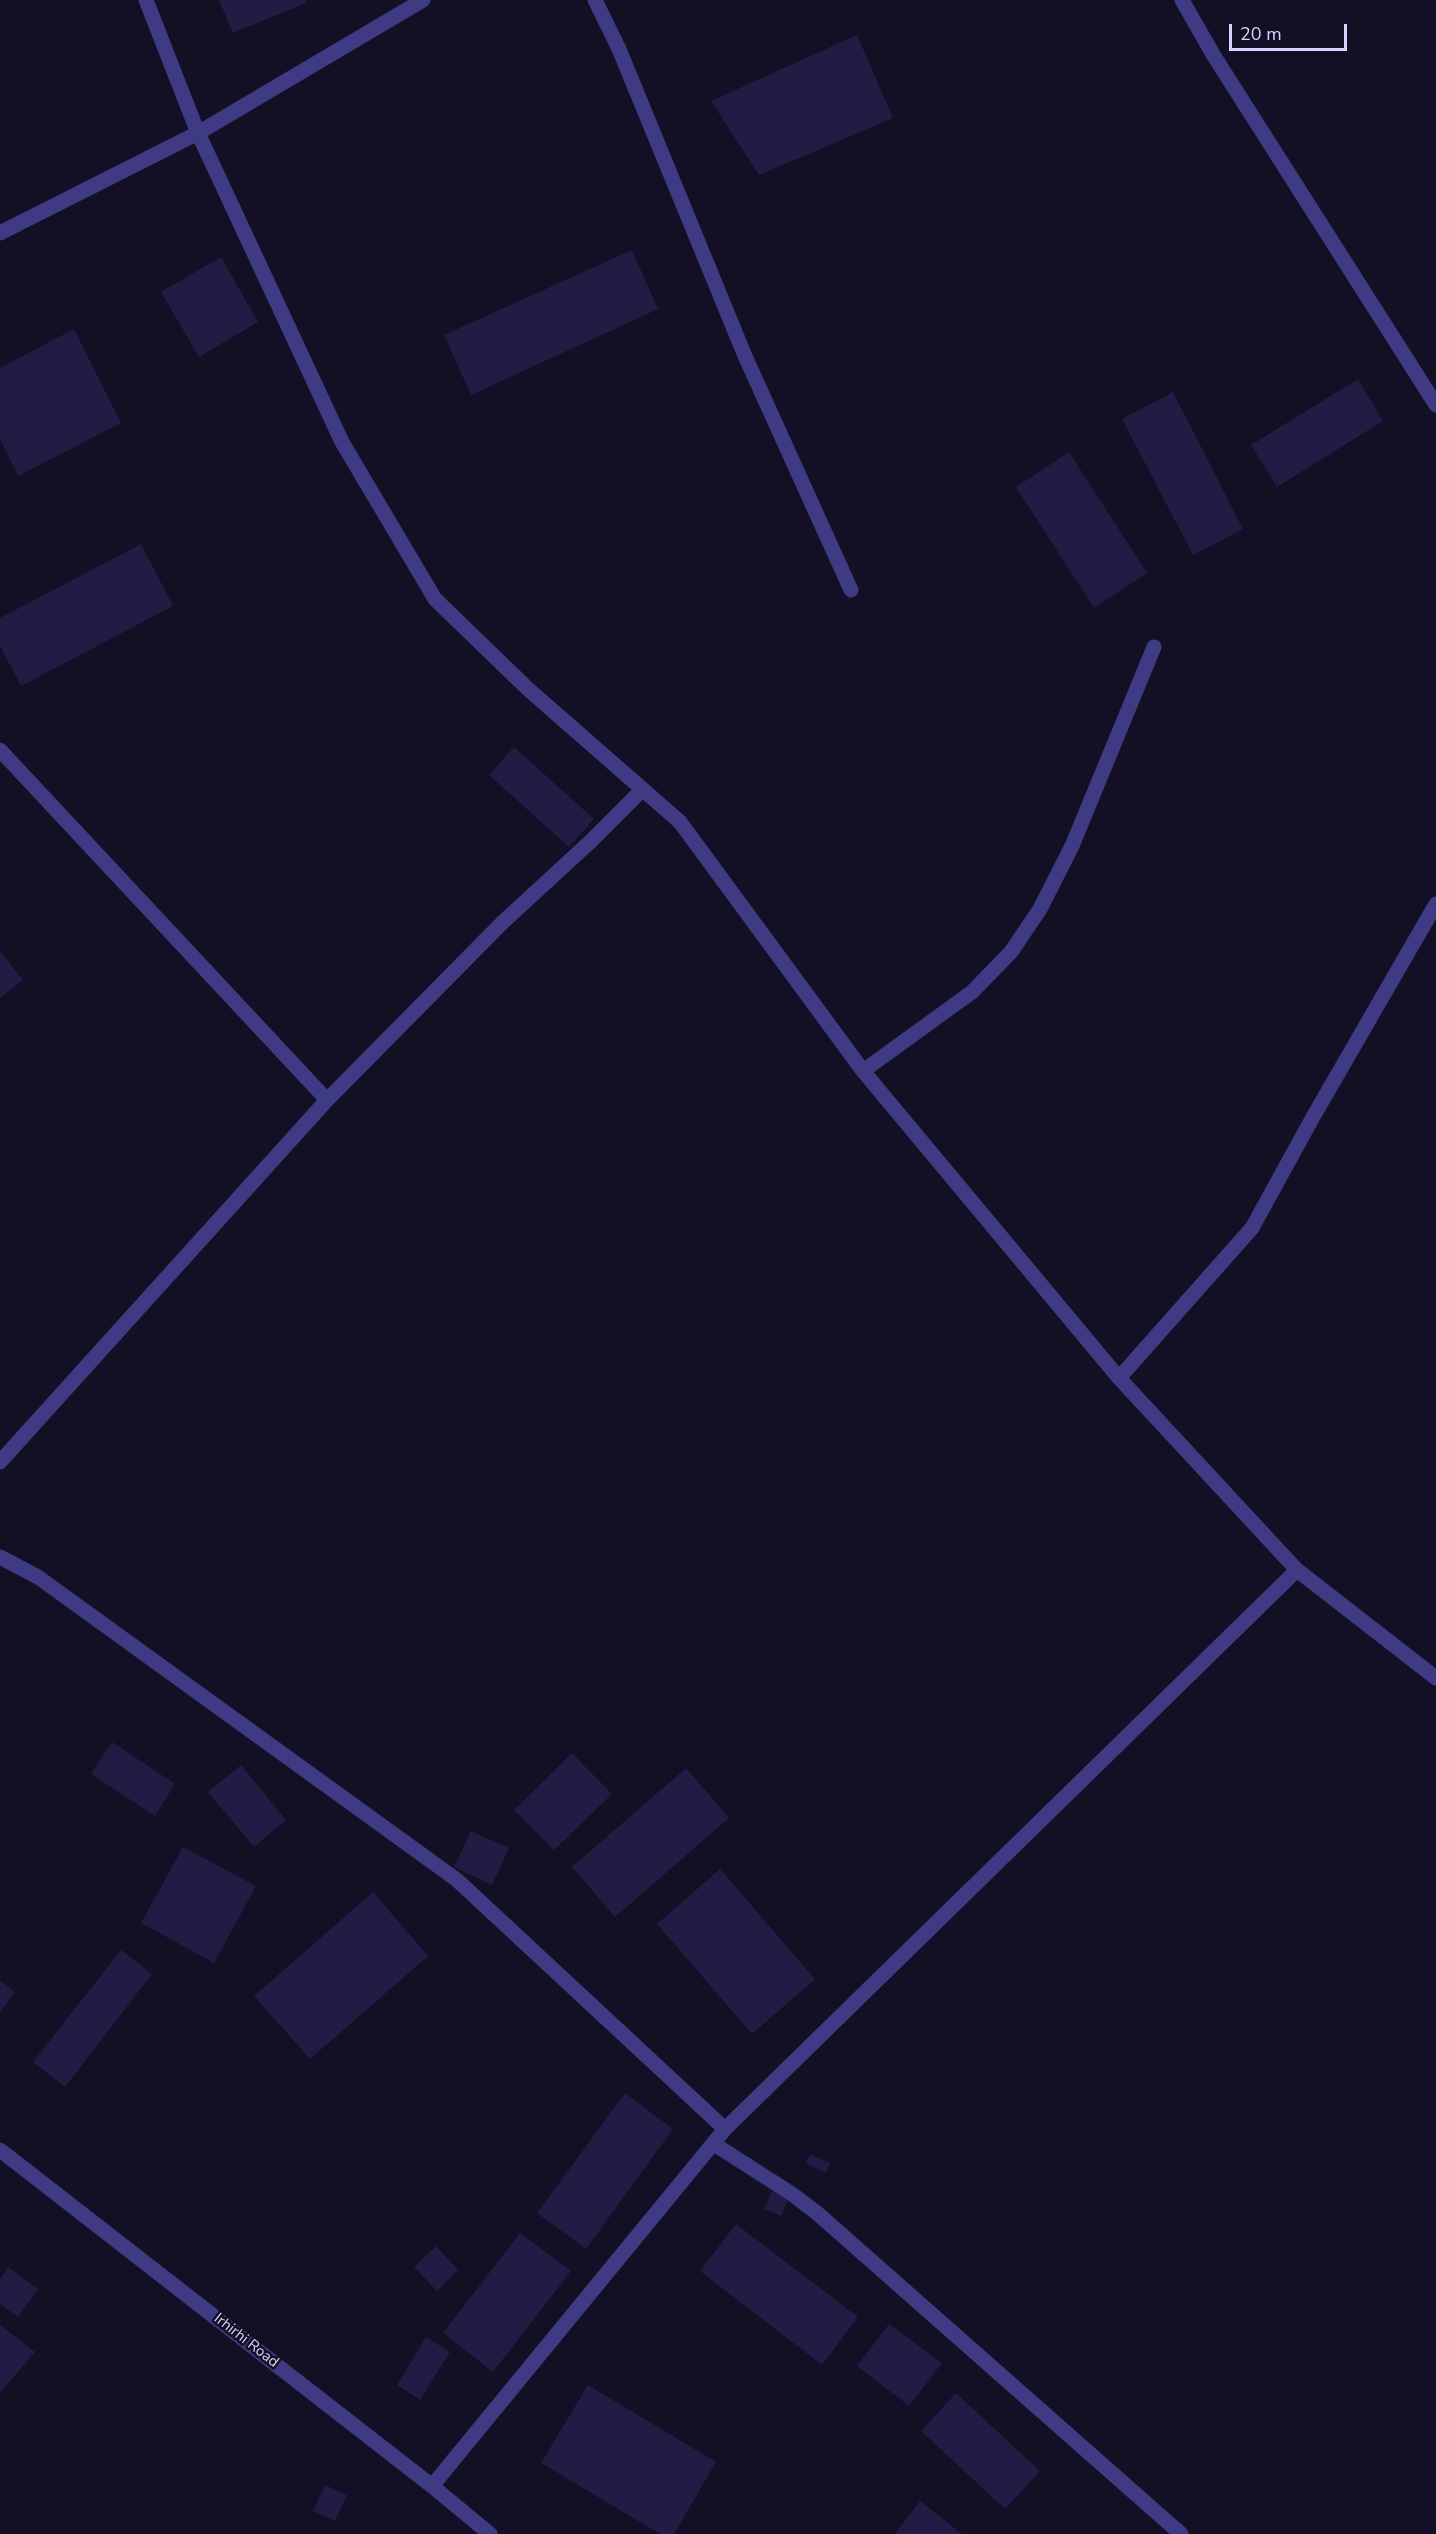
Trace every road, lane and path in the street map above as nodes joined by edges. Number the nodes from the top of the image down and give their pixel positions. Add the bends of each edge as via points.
1 (146, 0) edge
2 (423, 0) edge
3 (595, 0) edge
4 (1182, 0) edge
5 (198, 133) junction
6 (0, 232) edge
7 (1436, 405) edge
8 (851, 590) dead end
9 (1154, 647) dead end
10 (0, 750) edge
11 (642, 790) junction
12 (1436, 903) edge
13 (863, 1071) junction
14 (327, 1100) junction
15 (1119, 1378) junction
16 (0, 1462) edge
17 (0, 1557) edge
18 (1297, 1570) junction
19 (1436, 1678) edge
20 (725, 2128) junction
21 (714, 2144) junction
22 (0, 2150) edge
23 (432, 2486) junction
24 (490, 2534) edge
25 (1181, 2534) edge

1 - 5 street
2 - 5 street
3 - 8 street via 619,49 745,356
4 - 7 street
5 - 6 street
5 - 11 street via 342,442 435,599 528,689
9 - 13 street via 1072,846 1040,909 1011,952 972,992
10 - 14 street
11 - 13 street via 680,822
11 - 14 street via 503,922
12 - 15 street via 1252,1228
13 - 15 street
14 - 16 street
15 - 18 street
17 - 20 street via 38,1577 457,1880
18 - 19 street
18 - 20 street
20 - 21 street
21 - 23 street
21 - 25 street via 817,2213
22 - 23 street, Irhirhi Road
23 - 24 street, Irhirhi Road

